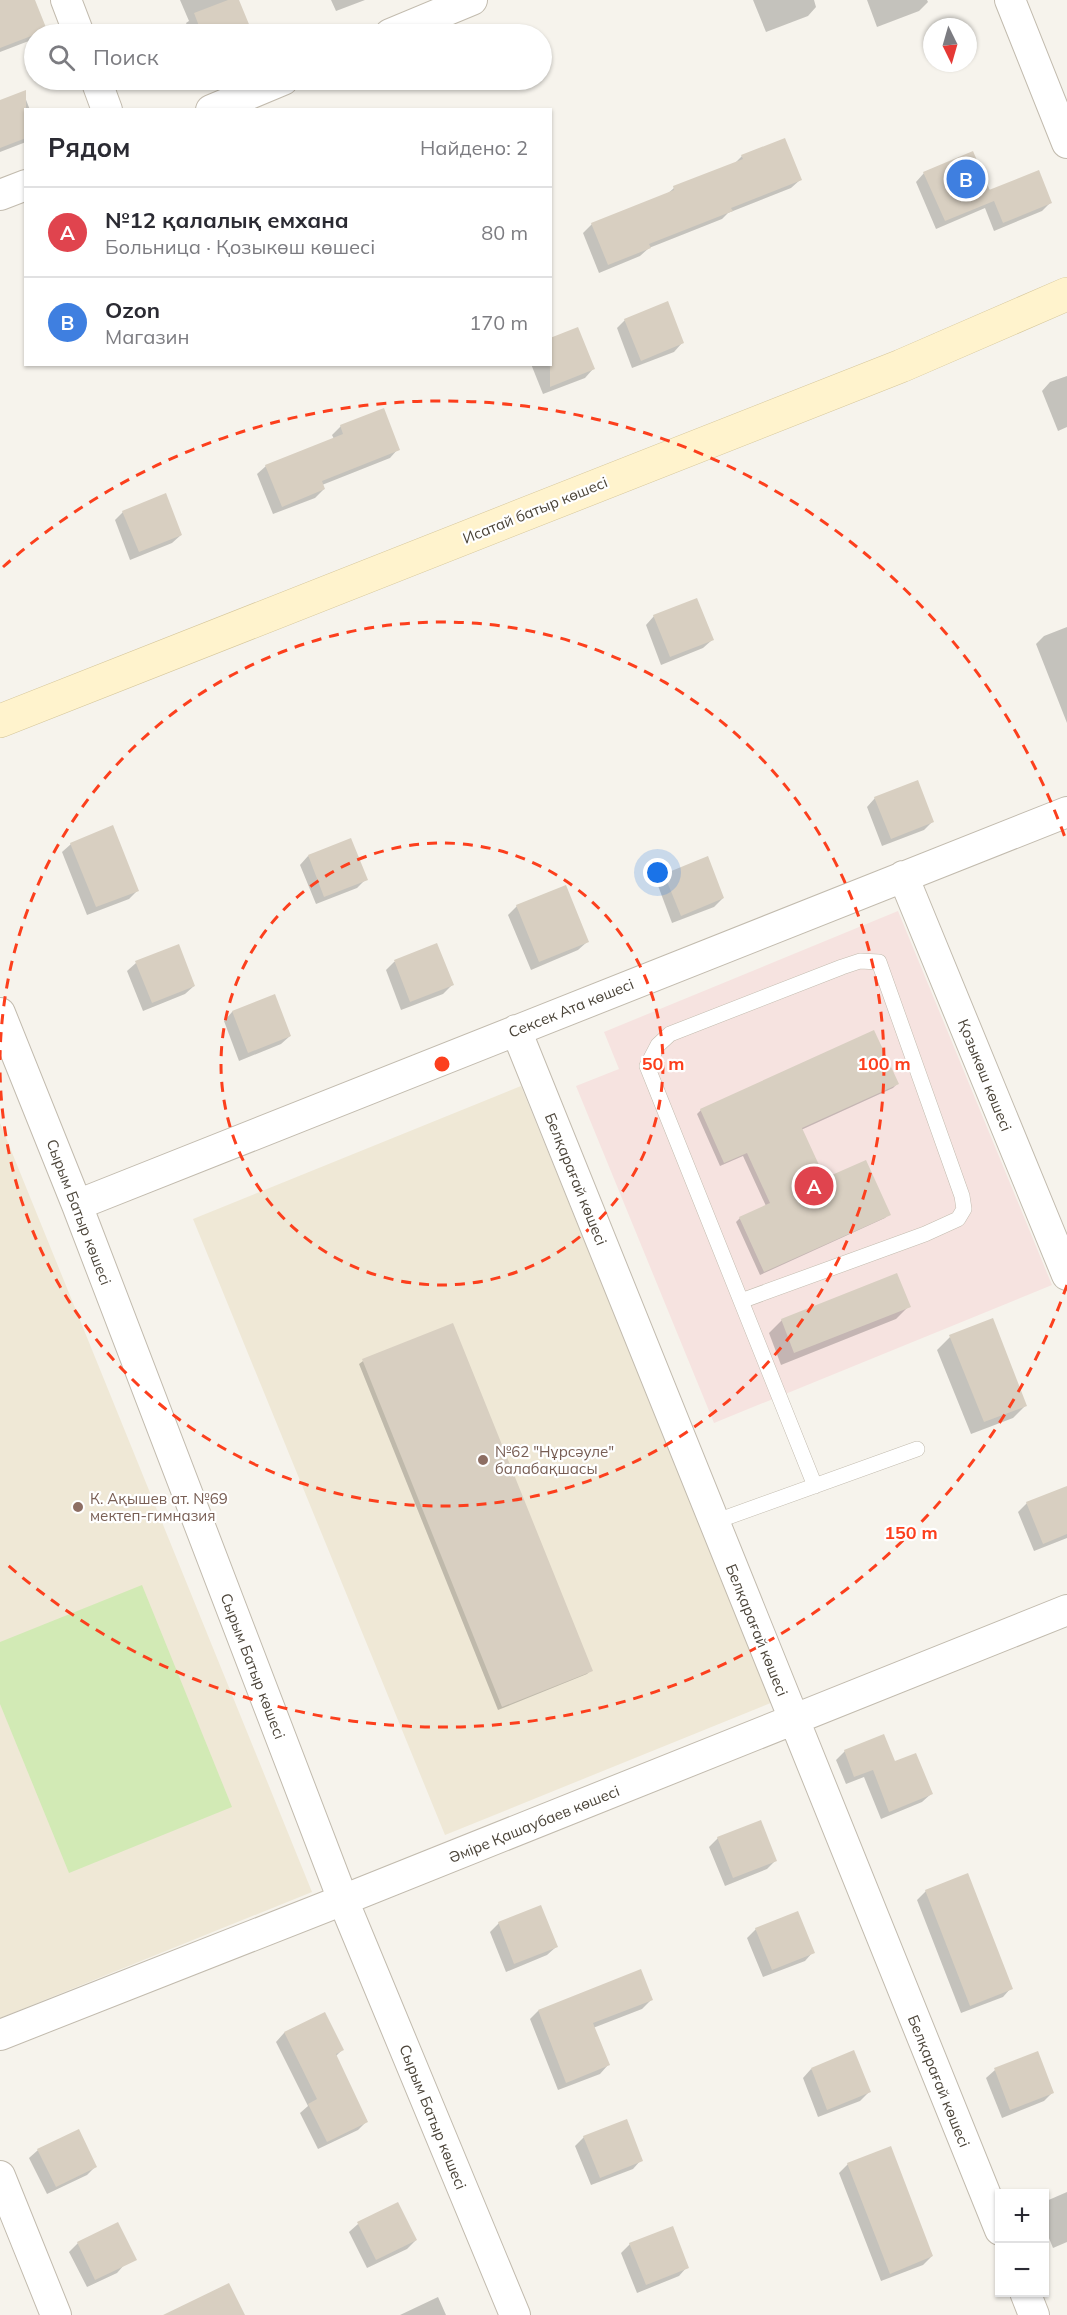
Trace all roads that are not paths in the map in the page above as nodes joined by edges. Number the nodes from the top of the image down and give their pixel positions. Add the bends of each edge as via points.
1 (66, 0) edge
2 (472, 0) edge
3 (1010, 0) edge
4 (75, 24) edge
5 (414, 24) edge
6 (100, 90) edge
7 (259, 90) edge
8 (106, 108) edge
9 (216, 108) edge
10 (1067, 143) edge
11 (24, 186) edge
12 (0, 195) edge
13 (1067, 294) edge
14 (0, 722) edge
15 (1067, 812) edge
16 (903, 876) junction
17 (0, 1013) edge
18 (516, 1030) junction
19 (77, 1205) junction
20 (1067, 1275) edge
21 (741, 1301) junction
22 (917, 1449) dead end
23 (815, 1485) junction
24 (714, 1522) junction
25 (1067, 1610) edge
26 (793, 1720) junction
27 (343, 1900) junction
28 (0, 2035) edge
29 (0, 2176) edge
30 (995, 2220) edge
31 (1027, 2297) edge
32 (57, 2315) edge
33 (515, 2315) edge
34 (1034, 2315) edge

1 - 4 street
2 - 5 street
3 - 10 street
6 - 8 street
7 - 9 street
11 - 12 street
13 - 14 street, Исатай батыр көшесі via 901,366
15 - 16 street, Сексек Ата көшесі
16 - 18 street, Сексек Ата көшесі
16 - 20 street, Қозыкөш көшесі
17 - 19 street, Сырым Батыр көшесі
18 - 19 street, Сексек Ата көшесі
18 - 24 street, Белқарағай көшесі
19 - 27 street, Сырым Батыр көшесі
21 - 21 lane via 925,1234 958,1219 964,1209 879,962 860,961 842,967 670,1034 658,1045 647,1066
21 - 23 lane
22 - 23 lane
23 - 24 lane
24 - 26 street, Белқарағай көшесі
25 - 26 street, Әміре Қашаубаев көшесі
26 - 27 street, Әміре Қашаубаев көшесі
26 - 30 street, Белқарағай көшесі
27 - 28 street, Әміре Қашаубаев көшесі
27 - 33 street, Сырым Батыр көшесі
29 - 32 street
31 - 34 street

